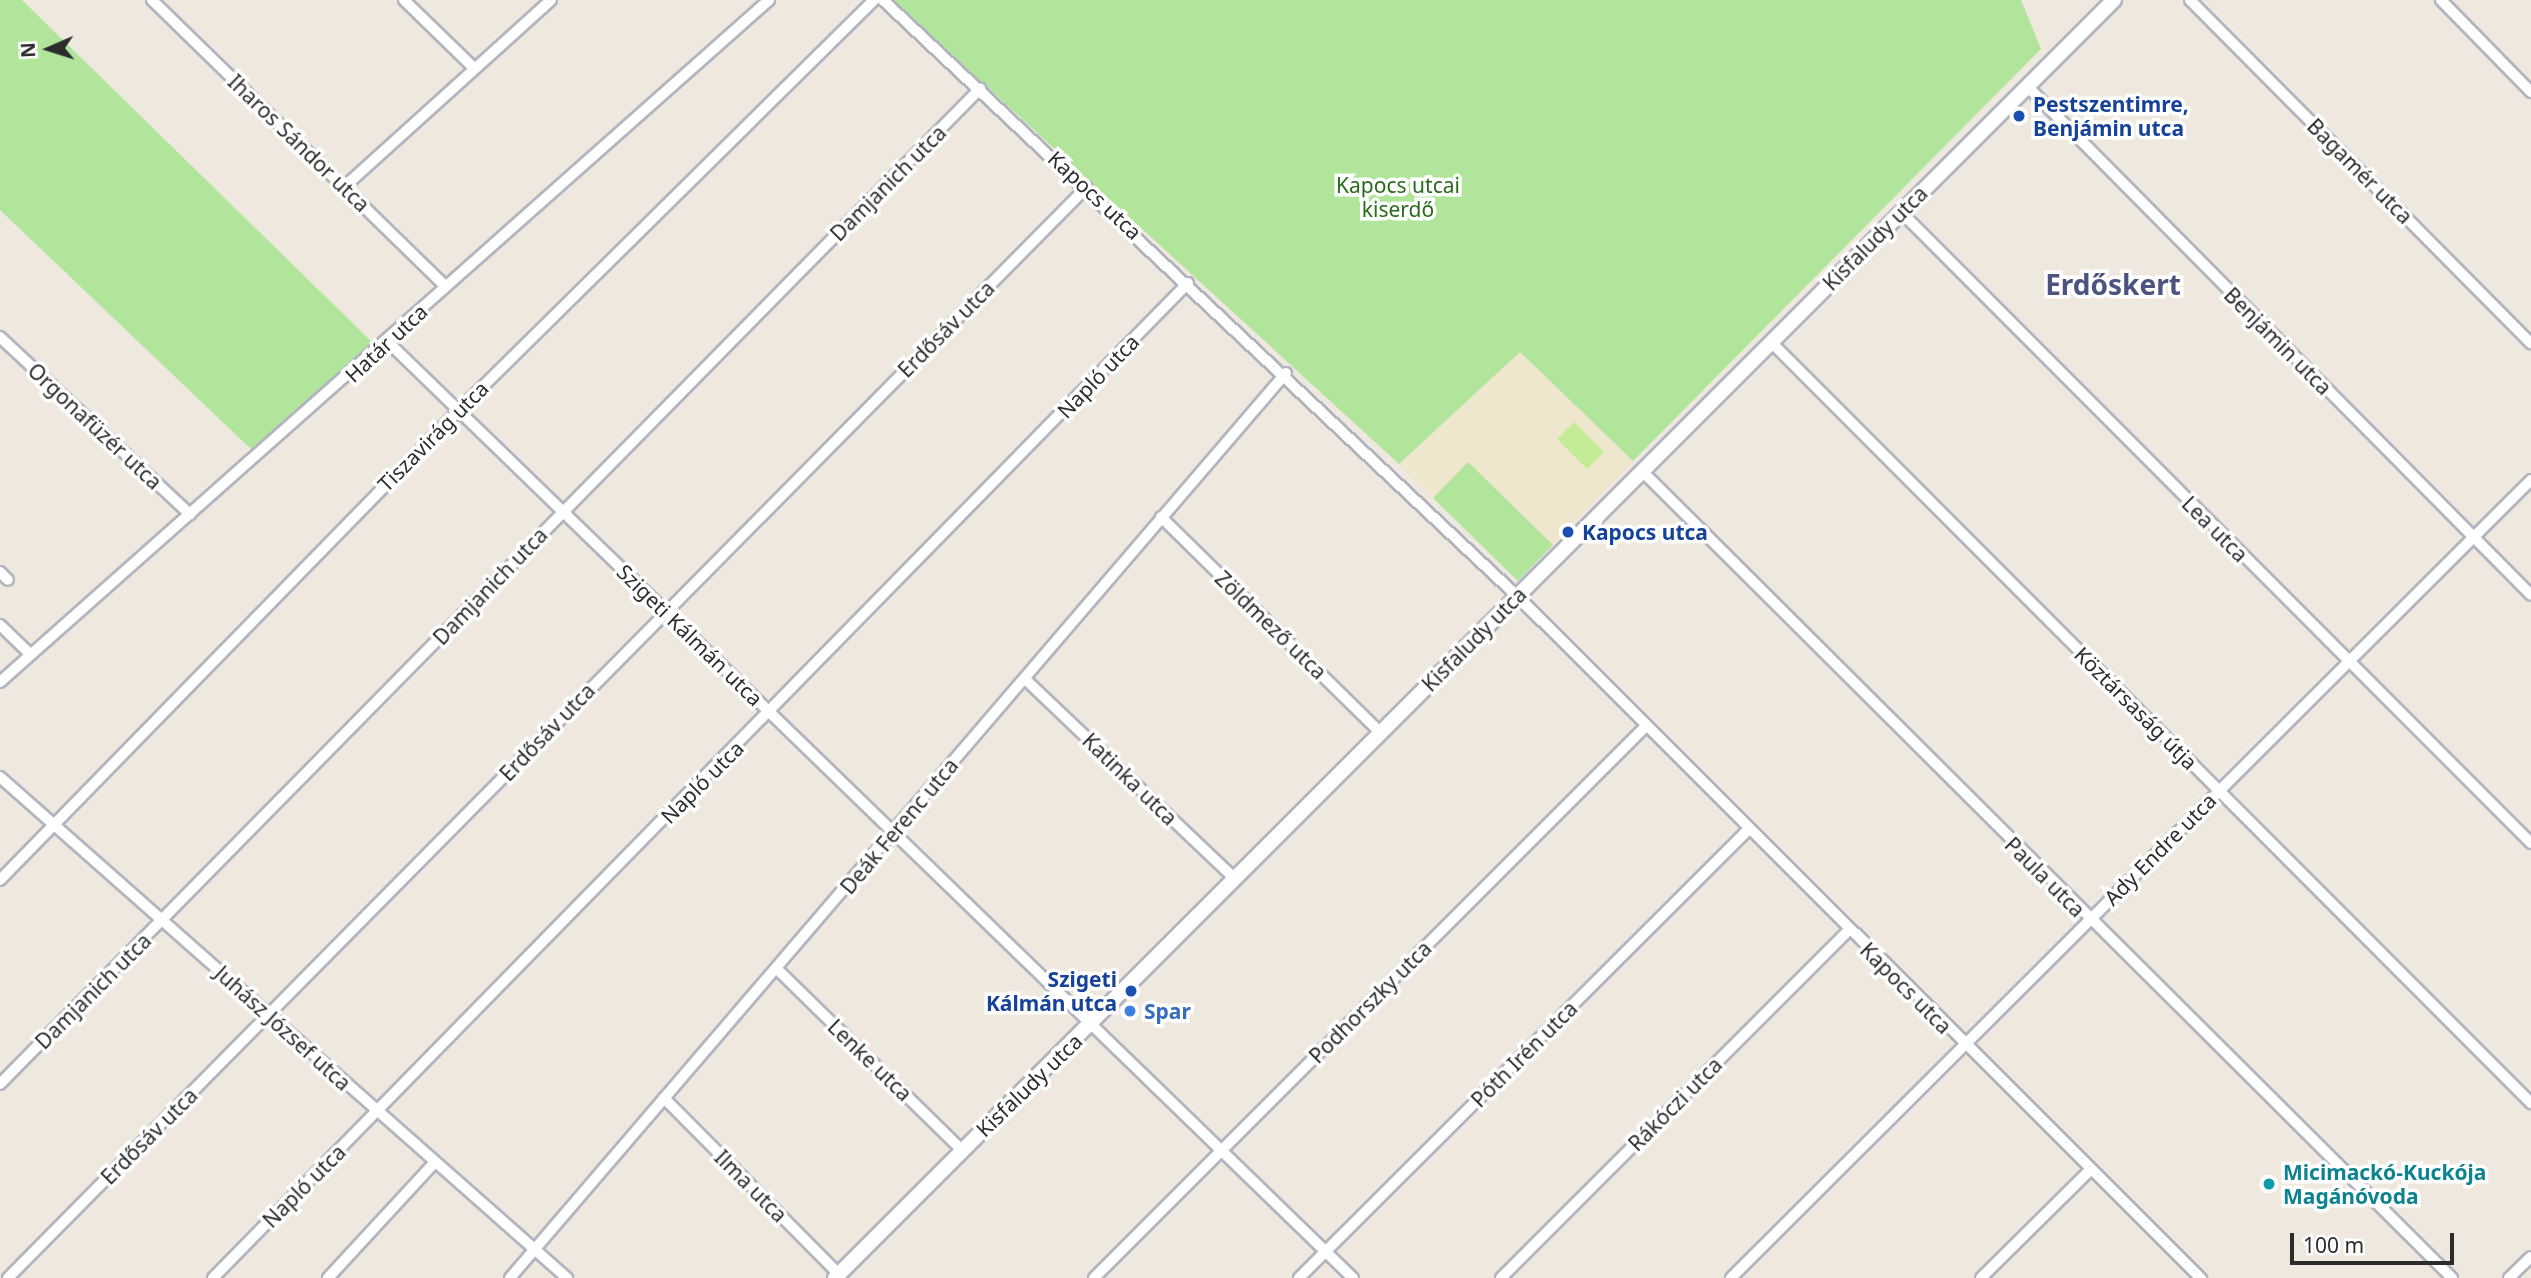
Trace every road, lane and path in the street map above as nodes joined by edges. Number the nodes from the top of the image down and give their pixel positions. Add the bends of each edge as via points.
1 (152, 0) edge
2 (404, 0) edge
3 (551, 0) edge
4 (874, 0) edge
5 (883, 0) edge
6 (2114, 0) edge
7 (2190, 0) edge
8 (2441, 0) edge
9 (765, 1) edge
10 (473, 67) junction
11 (2026, 86) junction
12 (981, 89) junction
13 (2531, 92) edge
14 (344, 187) junction
15 (1087, 187) junction
16 (1901, 212) junction
17 (1188, 283) junction
18 (445, 286) junction
19 (0, 337) edge
20 (1771, 342) junction
21 (389, 343) junction
22 (2531, 343) edge
23 (1286, 373) junction
24 (457, 411) junction
25 (1643, 472) junction
26 (2531, 480) edge
27 (563, 511) junction
28 (190, 514) junction
29 (1161, 517) junction
30 (2472, 538) junction
31 (1517, 596) junction
32 (2531, 596) edge
33 (665, 611) junction
34 (0, 625) edge
35 (30, 654) junction
36 (2347, 662) junction
37 (1025, 679) junction
38 (0, 682) edge
39 (771, 712) junction
40 (1646, 726) junction
41 (1381, 733) junction
42 (0, 777) edge
43 (2218, 791) junction
44 (54, 825) junction
45 (1748, 830) junction
46 (894, 831) junction
47 (2531, 843) edge
48 (1235, 879) junction
49 (0, 880) edge
50 (2088, 920) junction
51 (163, 921) junction
52 (1849, 931) junction
53 (777, 969) junction
54 (269, 1016) junction
55 (1094, 1022) junction
56 (1964, 1046) junction
57 (0, 1084) edge
58 (664, 1098) junction
59 (2531, 1103) edge
60 (376, 1112) junction
61 (962, 1150) junction
62 (1221, 1151) junction
63 (434, 1163) junction
64 (2090, 1170) junction
65 (535, 1250) junction
66 (1326, 1251) junction
67 (2531, 1257) edge
68 (837, 1276) edge
69 (8, 1278) edge
70 (213, 1278) edge
71 (328, 1278) edge
72 (510, 1278) edge
73 (567, 1278) edge
74 (1094, 1278) edge
75 (1299, 1278) edge
76 (1353, 1278) edge
77 (1501, 1278) edge
78 (1731, 1278) edge
79 (1981, 1278) edge
80 (2201, 1278) edge
81 (2452, 1278) edge
82 (2510, 1278) edge

1 - 14 street, Iharos Sándor utca
2 - 10 street
3 - 10 street
4 - 24 street, Tiszavirág utca
5 - 12 street, Kapocs utca
6 - 11 street, Kisfaludy utca
7 - 22 street, Bagamér utca
8 - 13 street
9 - 18 street, Határ utca
10 - 14 street
11 - 16 street, Kisfaludy utca
11 - 30 street, Benjámin utca
12 - 15 street, Kapocs utca
12 - 27 street, Damjanich utca
14 - 18 street, Iharos Sándor utca
15 - 17 street, Kapocs utca
15 - 33 street, Erdősáv utca
16 - 20 street, Kisfaludy utca
16 - 36 street, Lea utca
17 - 23 street, Kapocs utca
17 - 39 street, Napló utca
18 - 21 street, Határ utca
19 - 28 street, Orgonafüzér utca
20 - 25 street, Kisfaludy utca
20 - 43 street, Köztársaság útja
21 - 24 street, Szigeti Kálmán utca
21 - 28 street, Határ utca
23 - 29 street, Deák Ferenc utca
23 - 31 street, Kapocs utca
24 - 27 street, Szigeti Kálmán utca
24 - 44 street, Tiszavirág utca
25 - 31 street, Kisfaludy utca
25 - 50 street, Paula utca
26 - 30 street, Ady Endre utca
27 - 33 street, Szigeti Kálmán utca
27 - 51 street, Damjanich utca
28 - 35 street, Határ utca
29 - 37 street, Deák Ferenc utca
29 - 41 street, Zöldmező utca
30 - 32 street, Benjámin utca
30 - 36 street, Ady Endre utca
31 - 40 street, Kapocs utca
31 - 41 street, Kisfaludy utca
33 - 39 street, Szigeti Kálmán utca
33 - 54 street, Erdősáv utca
34 - 35 street
35 - 38 street, Határ utca
36 - 43 street, Ady Endre utca
36 - 47 street, Lea utca
37 - 46 street, Deák Ferenc utca
37 - 48 street, Katinka utca
39 - 46 street, Szigeti Kálmán utca
39 - 60 street, Napló utca
40 - 45 street, Kapocs utca
40 - 62 street, Podhorszky utca
41 - 48 street, Kisfaludy utca
42 - 44 street, Juhász József utca
43 - 50 street, Ady Endre utca
43 - 59 street, Köztársaság útja
44 - 49 street, Tiszavirág utca
44 - 51 street, Juhász József utca
45 - 52 street, Kapocs utca
45 - 66 street, Póth Irén utca
46 - 53 street, Deák Ferenc utca
46 - 55 street, Szigeti Kálmán utca
48 - 55 street, Kisfaludy utca
50 - 56 street, Ady Endre utca
50 - 81 street, Paula utca
51 - 54 street, Juhász József utca
51 - 57 street, Damjanich utca
52 - 56 street, Kapocs utca
52 - 77 street, Rákóczi utca
53 - 58 street, Deák Ferenc utca
53 - 61 street, Lenke utca
54 - 60 street, Juhász József utca
54 - 69 street, Erdősáv utca
55 - 61 street, Kisfaludy utca
55 - 62 street, Szigeti Kálmán utca
56 - 64 street, Kapocs utca
56 - 78 street, Ady Endre utca
58 - 65 street, Deák Ferenc utca
58 - 68 street, Ilma utca
60 - 63 street, Juhász József utca
60 - 70 street, Napló utca
61 - 68 street, Kisfaludy utca
62 - 66 street, Szigeti Kálmán utca
62 - 74 street, Podhorszky utca
63 - 65 street, Juhász József utca
63 - 71 street
64 - 79 street
64 - 80 street, Kapocs utca
65 - 72 street, Deák Ferenc utca
65 - 73 street, Juhász József utca
66 - 75 street, Póth Irén utca
66 - 76 street, Szigeti Kálmán utca
67 - 82 street

